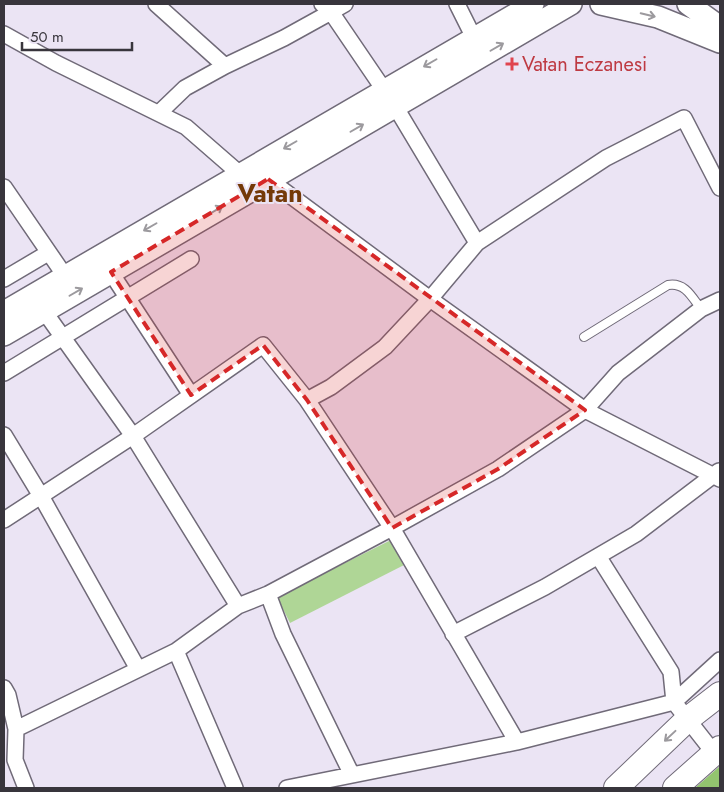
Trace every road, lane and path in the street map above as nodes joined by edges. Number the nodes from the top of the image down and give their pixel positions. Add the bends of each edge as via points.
1 (156, 4) edge
2 (345, 4) edge
3 (457, 4) edge
4 (533, 4) edge
5 (571, 4) edge
6 (601, 4) edge
7 (688, 4) edge
8 (708, 4) edge
9 (326, 8) edge
10 (720, 27) edge
11 (4, 34) edge
12 (474, 38) junction
13 (720, 42) edge
14 (224, 66) junction
15 (390, 97) junction
16 (159, 114) junction
17 (254, 177) junction
18 (4, 187) edge
19 (720, 188) edge
20 (477, 243) junction
21 (48, 253) junction
22 (191, 259) dead end
23 (106, 264) junction
24 (65, 276) junction
25 (4, 279) edge
26 (128, 298) junction
27 (430, 299) junction
28 (720, 300) edge
29 (701, 309) junction
30 (44, 311) junction
31 (4, 312) edge
32 (4, 334) edge
33 (62, 337) junction
34 (584, 337) dead end
35 (4, 373) edge
36 (191, 395) junction
37 (307, 400) junction
38 (585, 410) junction
39 (4, 435) edge
40 (133, 436) junction
41 (718, 474) edge
42 (42, 496) junction
43 (4, 520) edge
44 (392, 528) junction
45 (598, 556) junction
46 (268, 594) junction
47 (238, 606) junction
48 (453, 634) junction
49 (176, 650) junction
50 (720, 660) edge
51 (138, 670) junction
52 (4, 688) edge
53 (720, 694) edge
54 (7, 708) edge
55 (681, 711) junction
56 (16, 729) junction
57 (517, 742) junction
58 (717, 751) edge
59 (352, 775) junction
60 (26, 788) edge
61 (235, 788) edge
62 (287, 788) edge
63 (616, 788) edge
64 (675, 788) edge

1 - 14 street
2 - 9 street
3 - 12 street
4 - 12 street
15 -> 5 street
6 -> 13 street via 658,17
7 - 10 street
8 - 10 street
9 - 14 street via 284,38
9 - 15 street
11 - 16 street
12 -> 15 street
14 - 16 street via 185,88
15 - 17 street
15 - 20 street
16 - 17 street via 186,127
17 - 23 street
17 - 27 street
18 - 21 street
19 - 20 street via 684,118 606,158
20 - 27 street
21 - 24 street
21 - 25 street
22 - 26 street
23 - 24 street
23 - 26 street
30 -> 23 street
24 - 31 street
26 - 33 street
26 - 36 street
27 - 37 street via 385,347 331,387
27 - 38 street
28 - 29 street
29 - 34 lane via 686,289 668,285
29 - 38 street via 618,373
30 - 32 street
30 - 33 street
33 - 35 street
33 - 40 street
36 - 37 street via 263,345
36 - 40 street
37 - 44 street
38 - 41 street
38 - 44 street via 498,469
39 - 42 street
40 - 42 street
40 - 47 street
41 - 45 street via 636,534
42 - 43 street
42 - 51 street
44 - 46 street
44 - 48 street
45 - 48 street
45 - 55 street via 671,672
46 - 47 street
46 - 59 street via 283,634
47 - 49 street
48 - 57 street
49 - 51 street
49 - 61 street
50 - 55 street
51 - 56 street
52 - 54 street via 8,695
53 - 55 main road
54 - 56 street
55 - 57 street
55 - 58 street
55 -> 63 main road
56 - 60 street via 15,760
57 - 59 street
58 - 64 main road
59 - 62 street

